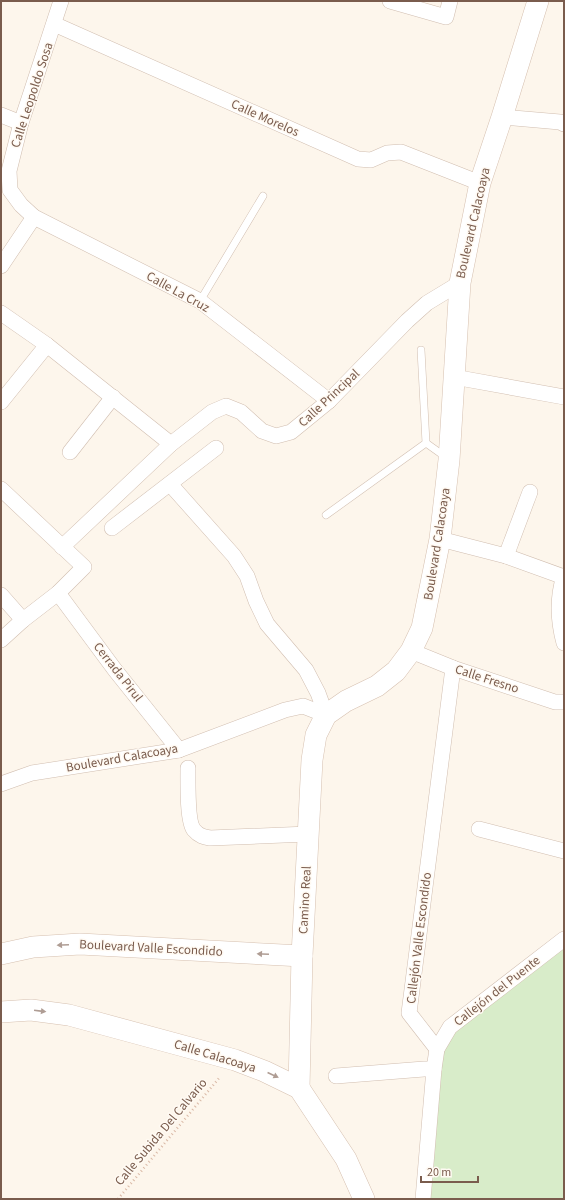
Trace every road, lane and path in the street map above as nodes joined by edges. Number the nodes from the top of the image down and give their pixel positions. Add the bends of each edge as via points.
1 (390, 1) edge
2 (450, 1) edge
3 (538, 1) edge
4 (57, 2) edge
5 (54, 24) junction
6 (1, 115) edge
7 (502, 118) junction
8 (21, 123) junction
9 (564, 124) edge
10 (480, 183) junction
11 (263, 196) dead end
12 (34, 216) junction
13 (1, 266) edge
14 (460, 284) junction
15 (200, 301) junction
16 (1, 313) edge
17 (47, 345) junction
18 (421, 350) dead end
19 (454, 377) junction
20 (113, 397) junction
21 (564, 397) edge
22 (329, 401) junction
23 (1, 402) edge
24 (426, 443) junction
25 (171, 444) junction
26 (216, 448) dead end
27 (70, 452) dead end
28 (449, 460) junction
29 (170, 484) junction
30 (1, 489) edge
31 (530, 492) dead end
32 (326, 515) dead end
33 (112, 528) dead end
34 (440, 539) junction
35 (62, 547) junction
36 (506, 556) junction
37 (564, 577) edge
38 (58, 593) junction
39 (1, 594) edge
40 (23, 620) junction
41 (1, 640) edge
42 (564, 642) edge
43 (411, 651) junction
44 (453, 668) junction
45 (564, 702) edge
46 (326, 715) junction
47 (179, 750) junction
48 (188, 768) dead end
49 (1, 784) edge
50 (479, 829) dead end
51 (308, 834) junction
52 (564, 851) edge
53 (564, 939) edge
54 (1, 954) edge
55 (302, 956) junction
56 (1, 1012) edge
57 (437, 1049) junction
58 (235, 1060) junction
59 (434, 1069) junction
60 (336, 1076) dead end
61 (299, 1088) junction
62 (118, 1199) edge
63 (364, 1199) edge
64 (423, 1199) edge

1 - 2 street via 446,16
3 - 7 street, Boulevard Calacoaya
4 - 5 street, Calle Leopoldo Sosa
5 - 8 street, Calle Leopoldo Sosa
5 - 10 street, Calle Morelos via 358,159 371,160 388,153 401,152
6 - 8 street
7 - 9 street
7 - 10 street, Boulevard Calacoaya
8 - 12 street, Calle Leopoldo Sosa via 9,171 10,190 20,205
10 - 14 street, Boulevard Calacoaya
11 - 15 lane
12 - 13 street
12 - 15 street, Calle La Cruz
14 - 19 street, Boulevard Calacoaya
14 - 22 street, Calle Principal via 427,303
15 - 22 street, Calle La Cruz
16 - 17 street
17 - 20 street
17 - 23 street
18 - 24 lane
19 - 21 street
19 - 28 street, Boulevard Calacoaya
20 - 25 street
20 - 27 street
22 - 25 street, Calle Principal via 290,432 276,436 262,430 241,412 226,406 212,412
24 - 28 lane
24 - 32 lane
25 - 35 street, Calle Principal
26 - 29 street
28 - 34 street, Boulevard Calacoaya
29 - 33 street
29 - 46 street via 234,556 247,576 267,624 306,670
30 - 35 street
31 - 36 street
34 - 36 street
34 - 43 street, Boulevard Calacoaya via 422,628
35 - 38 street via 84,567
36 - 37 street
37 - 42 street via 559,602 559,619
38 - 40 street
38 - 47 street, Cerrada Pirul
39 - 40 street
40 - 41 street
43 - 44 street, Calle Fresno
43 - 46 street, Boulevard Calacoaya via 396,671 377,686 346,700
44 - 45 street, Calle Fresno via 555,702
44 - 57 street, Callejón Valle Escondido via 409,1013
46 - 47 street, Boulevard Calacoaya via 303,706 285,710
46 - 51 street, Camino Real via 316,735 312,760
47 - 49 street, Boulevard Calacoaya via 32,773
48 - 51 street via 190,819 193,829 200,836 210,838
50 - 52 street
51 - 55 street, Camino Real
53 - 57 street, Callejón del Puente via 450,1027
55 -> 54 street, Boulevard Valle Escondido via 80,944 33,947
55 - 61 street, Camino Real
56 -> 58 street, Calle Calacoaya via 31,1010 69,1015
57 - 59 street
58 -> 61 street, Calle Calacoaya
58 - 62 path, Calle Subida Del Calvario
59 - 60 street
59 - 64 street
61 - 63 street via 346,1159

